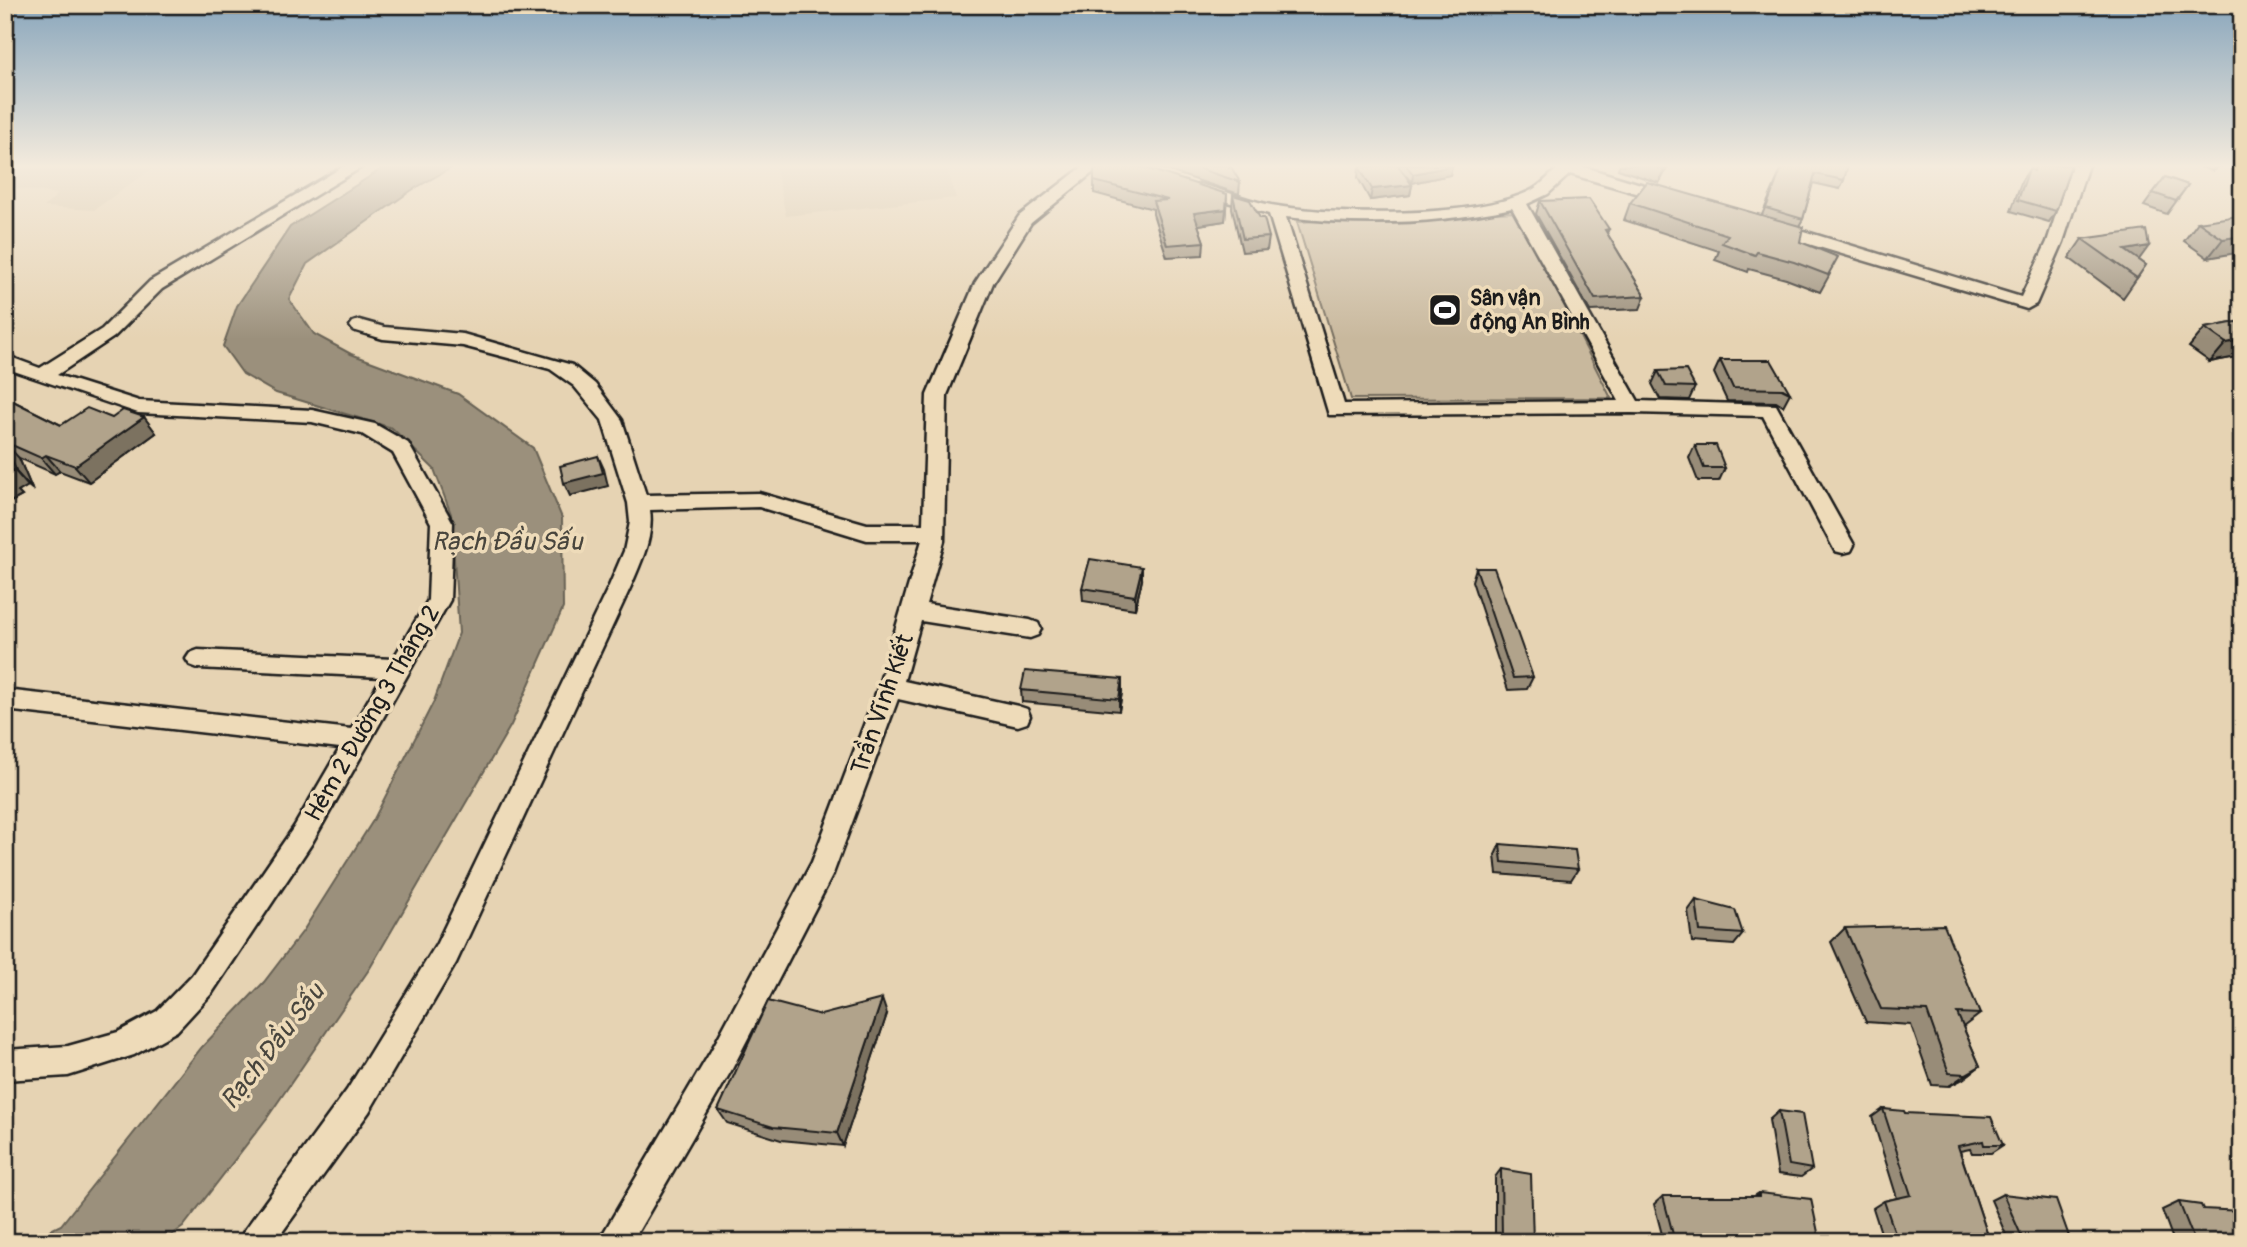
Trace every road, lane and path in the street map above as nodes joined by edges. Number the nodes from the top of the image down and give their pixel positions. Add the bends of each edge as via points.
1 (260, 223) edge
2 (1023, 223) edge
3 (1280, 223) edge
4 (1529, 223) edge
5 (1758, 223) edge
6 (2061, 223) edge
7 (359, 326) dead end
8 (5, 360) edge
9 (42, 376) junction
10 (1632, 407) junction
11 (638, 503) junction
12 (933, 532) junction
13 (1843, 545) dead end
14 (913, 611) junction
15 (1030, 629) dead end
16 (198, 659) dead end
17 (399, 669) junction
18 (890, 688) junction
19 (5, 700) edge
20 (1018, 716) dead end
21 (358, 740) junction
22 (5, 1065) edge
23 (255, 1242) edge
24 (614, 1242) edge

1 - 9 street via 156,285 108,333
2 - 12 street, Trần Vĩnh Kiết via 984,283 937,396
3 - 10 street via 1336,410
4 - 10 street
5 - 6 street via 2027,304
7 - 11 street via 383,333 463,341 568,370 612,420
8 - 9 street, Hẻm 2 Đường 3 Tháng 2
9 - 17 street, Hẻm 2 Đường 3 Tháng 2 via 138,407 312,416 368,429 401,448 442,523 439,600
10 - 13 street via 1769,410
11 - 12 street via 759,500 867,532
11 - 23 street via 641,522 635,551 446,954 358,1101
12 - 14 street, Trần Vĩnh Kiết
14 - 15 street
14 - 18 street, Trần Vĩnh Kiết
16 - 17 street
17 - 21 street, Hẻm 2 Đường 3 Tháng 2
18 - 20 street
18 - 24 street, Trần Vĩnh Kiết via 824,866 722,1061
19 - 21 street
21 - 22 street, Hẻm 2 Đường 3 Tháng 2 via 303,835 210,973 167,1021 124,1045 68,1061

